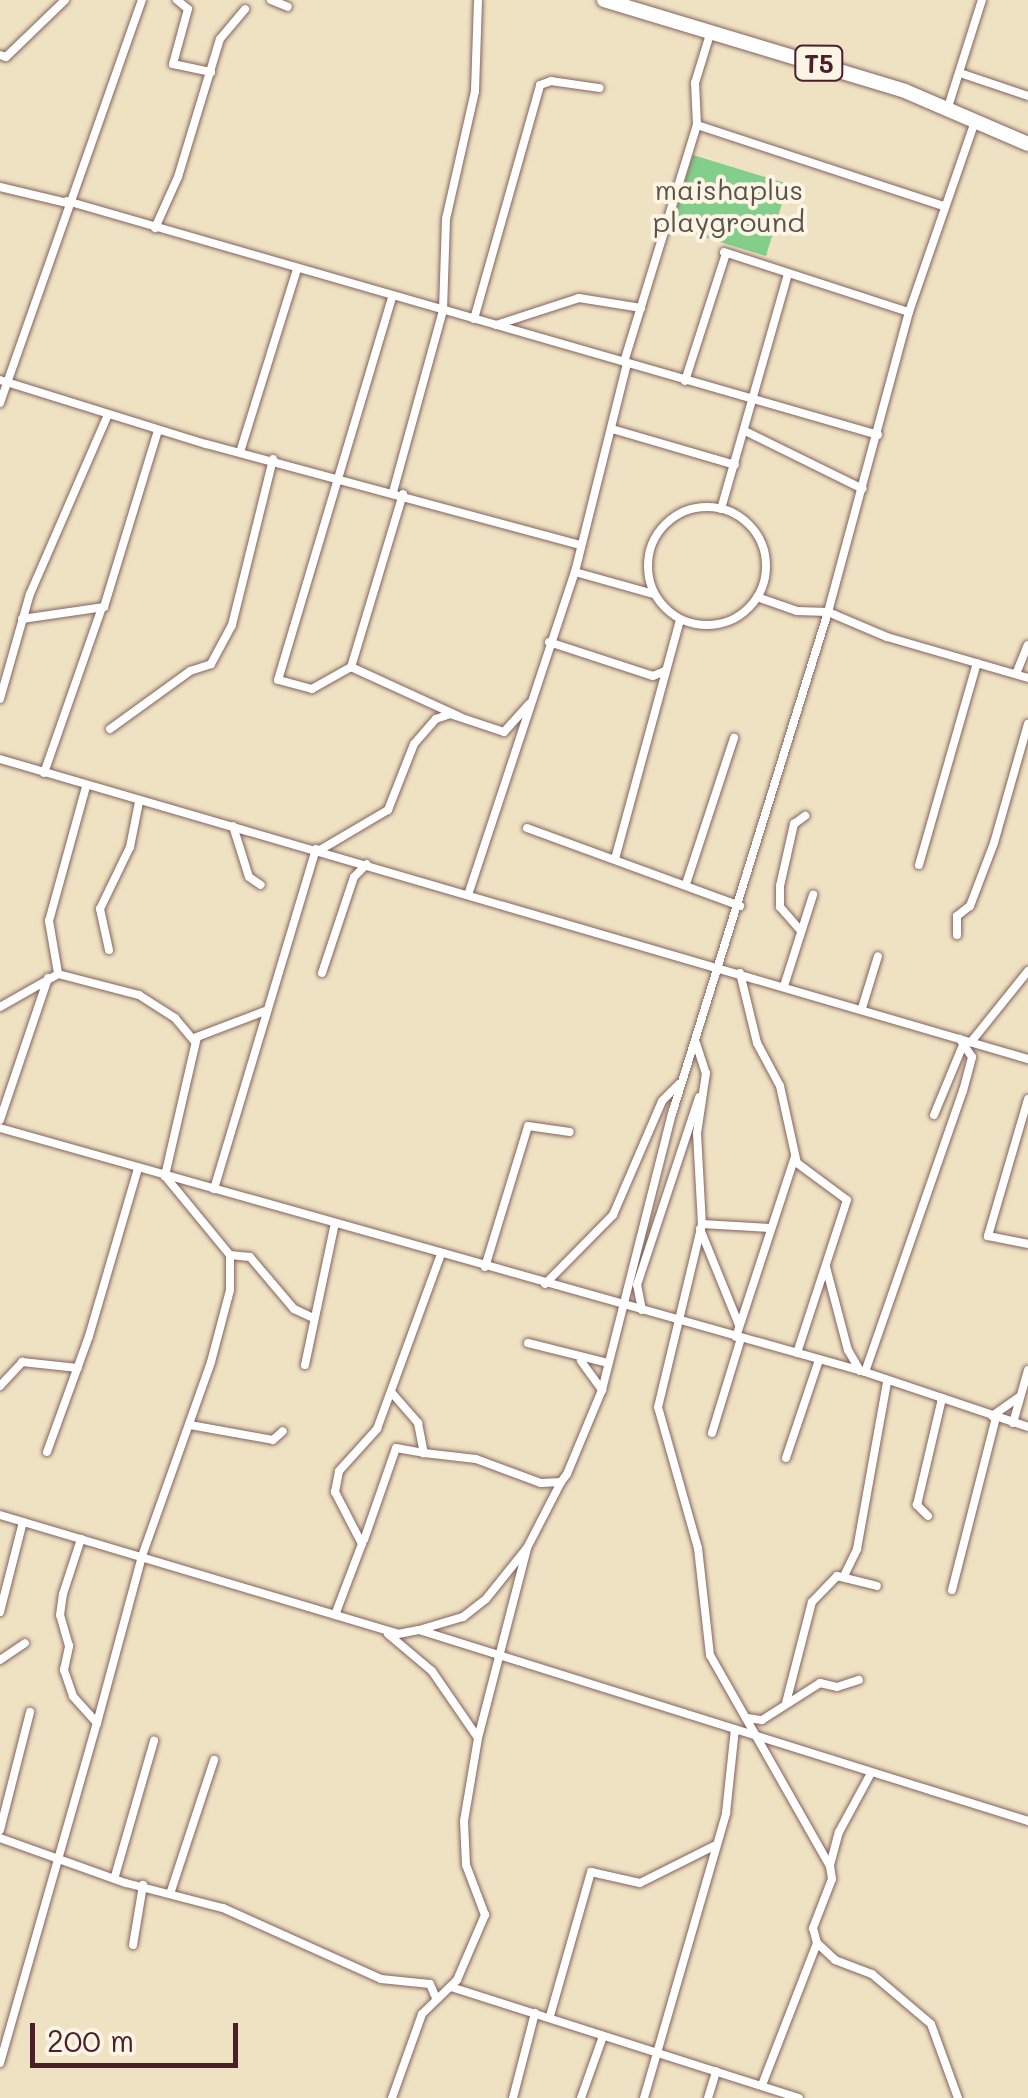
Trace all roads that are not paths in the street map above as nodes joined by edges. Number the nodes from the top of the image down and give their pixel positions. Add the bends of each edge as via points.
1 (64, 0) edge
2 (142, 0) edge
3 (177, 0) edge
4 (271, 0) edge
5 (478, 0) edge
6 (604, 0) edge
7 (982, 0) edge
8 (288, 7) dead end
9 (245, 9) dead end
10 (711, 31) junction
11 (0, 55) edge
12 (212, 72) junction
13 (960, 73) junction
14 (599, 88) dead end
15 (1028, 96) edge
16 (948, 107) junction
17 (975, 121) junction
18 (697, 125) junction
19 (1028, 144) edge
20 (0, 187) edge
21 (67, 202) junction
22 (944, 206) junction
23 (155, 228) junction
24 (297, 269) junction
25 (788, 274) junction
26 (392, 298) junction
27 (641, 308) junction
28 (443, 310) junction
29 (909, 312) junction
30 (474, 319) junction
31 (496, 325) junction
32 (626, 363) junction
33 (3, 381) edge
34 (684, 381) junction
35 (753, 397) junction
36 (0, 403) edge
37 (108, 415) junction
38 (612, 429) junction
39 (158, 430) junction
40 (745, 431) junction
41 (878, 435) junction
42 (241, 450) junction
43 (274, 458) junction
44 (735, 465) junction
45 (336, 476) junction
46 (862, 489) junction
47 (398, 493) junction
48 (721, 509) junction
49 (581, 545) junction
50 (575, 572) junction
51 (654, 594) junction
52 (757, 597) junction
53 (101, 610) junction
54 (828, 612) junction
55 (22, 619) junction
56 (680, 620) junction
57 (549, 642) junction
58 (1028, 645) edge
59 (977, 663) junction
60 (351, 667) junction
61 (666, 671) junction
62 (1016, 674) junction
63 (653, 676) junction
64 (1028, 678) edge
65 (661, 684) junction
66 (0, 699) edge
67 (531, 702) junction
68 (460, 717) junction
69 (1028, 724) edge
70 (110, 729) dead end
71 (734, 738) dead end
72 (0, 759) edge
73 (44, 773) junction
74 (86, 787) junction
75 (139, 802) junction
76 (805, 816) dead end
77 (233, 826) junction
78 (527, 828) dead end
79 (318, 849) junction
80 (615, 859) junction
81 (366, 864) junction
82 (919, 865) dead end
83 (686, 884) junction
84 (261, 885) dead end
85 (468, 895) junction
86 (812, 895) dead end
87 (740, 906) junction
88 (801, 931) junction
89 (958, 935) dead end
90 (109, 950) dead end
91 (878, 956) dead end
92 (720, 971) junction
93 (1028, 971) edge
94 (322, 973) dead end
95 (740, 973) junction
96 (54, 974) junction
97 (784, 986) junction
98 (1, 1006) edge
99 (862, 1008) junction
100 (266, 1011) junction
101 (195, 1042) junction
102 (964, 1042) junction
103 (696, 1043) junction
104 (1028, 1059) edge
105 (684, 1080) junction
106 (704, 1083) junction
107 (1028, 1099) edge
108 (934, 1114) dead end
109 (0, 1124) edge
110 (570, 1132) dead end
111 (796, 1154) junction
112 (138, 1168) junction
113 (165, 1176) junction
114 (214, 1189) junction
115 (336, 1223) junction
116 (701, 1226) junction
117 (770, 1228) junction
118 (1028, 1244) edge
119 (230, 1255) junction
120 (440, 1257) junction
121 (485, 1267) junction
122 (826, 1267) junction
123 (545, 1284) junction
124 (619, 1304) junction
125 (642, 1310) junction
126 (314, 1318) junction
127 (678, 1318) junction
128 (739, 1325) junction
129 (739, 1338) junction
130 (528, 1344) dead end
131 (797, 1354) junction
132 (819, 1360) junction
133 (581, 1361) junction
134 (608, 1362) junction
135 (305, 1364) dead end
136 (78, 1368) junction
137 (1028, 1370) edge
138 (862, 1372) junction
139 (887, 1382) junction
140 (0, 1386) edge
141 (602, 1390) junction
142 (392, 1393) junction
143 (1023, 1394) junction
144 (942, 1398) junction
145 (994, 1416) junction
146 (1014, 1423) junction
147 (190, 1424) junction
148 (1028, 1427) edge
149 (283, 1432) dead end
150 (712, 1433) dead end
151 (47, 1452) dead end
152 (424, 1454) junction
153 (786, 1458) dead end
154 (561, 1482) junction
155 (0, 1516) edge
156 (928, 1516) dead end
157 (23, 1522) junction
158 (81, 1539) junction
159 (362, 1544) junction
160 (527, 1548) junction
161 (142, 1556) junction
162 (844, 1576) junction
163 (877, 1586) dead end
164 (952, 1590) dead end
165 (0, 1612) edge
166 (335, 1614) junction
167 (381, 1628) junction
168 (419, 1630) junction
169 (24, 1643) dead end
170 (497, 1655) junction
171 (0, 1660) edge
172 (859, 1680) dead end
173 (786, 1703) junction
174 (30, 1712) dead end
175 (747, 1718) junction
176 (97, 1723) junction
177 (735, 1729) junction
178 (758, 1737) junction
179 (478, 1738) junction
180 (154, 1741) dead end
181 (214, 1760) dead end
182 (870, 1775) junction
183 (1028, 1821) edge
184 (0, 1830) edge
185 (0, 1838) edge
186 (716, 1845) junction
187 (62, 1860) junction
188 (830, 1866) junction
189 (114, 1876) junction
190 (144, 1885) junction
191 (172, 1891) junction
192 (817, 1943) junction
193 (132, 1946) dead end
194 (451, 1987) junction
195 (436, 1998) junction
196 (535, 2013) junction
197 (550, 2016) junction
198 (602, 2038) junction
199 (655, 2054) junction
200 (0, 2063) edge
201 (716, 2072) junction
202 (762, 2086) junction
203 (776, 2094) edge
204 (392, 2098) edge
205 (512, 2098) edge
206 (580, 2098) edge
207 (644, 2098) edge
208 (708, 2098) edge
209 (799, 2098) edge
210 (958, 2098) edge

1 - 11 street via 6,57
2 - 21 street
3 - 12 street via 188,9 173,64
4 - 8 street
5 - 28 street via 476,91 446,219
6 - 10 highway, T5
7 - 13 street
9 - 12 street via 223,32
10 - 16 highway, T5
10 - 18 street via 695,83
12 - 23 street
13 - 15 street
13 - 16 street
14 - 30 street via 551,80 540,85
16 - 17 highway, T5
17 - 19 highway, T5
17 - 22 street
18 - 22 street
18 - 27 street
20 - 21 street
21 - 23 street
21 - 33 street
22 - 29 street
23 - 24 street
24 - 26 street
24 - 42 street
25 - 29 street
25 - 34 street via 725,253
25 - 35 street
26 - 28 street
26 - 45 street
27 - 31 street via 578,298
27 - 32 street
28 - 30 street
28 - 47 street
29 - 41 street
30 - 31 street
31 - 32 street
32 - 34 street
32 - 38 street
33 - 36 street
33 - 37 street
34 - 35 street
35 - 40 street
35 - 41 street
37 - 39 street
37 - 55 street
38 - 44 street
38 - 49 street
39 - 42 street
39 - 53 street
40 - 44 street
40 - 46 street
41 - 46 street
42 - 43 street
43 - 45 street
43 - 70 street via 232,625 211,664 190,671
44 - 48 street
45 - 47 street
45 - 60 street via 278,680 312,689
46 - 54 street
47 - 49 street
47 - 60 street
48 - 51 street via 685,510 664,524 649,558
48 - 52 street via 752,527 764,549
49 - 50 street
50 - 51 street
50 - 57 street
51 - 56 street
52 - 54 street via 798,612
52 - 56 street via 740,615 717,624
53 - 55 street
53 - 73 street
54 - 59 street via 887,638
54 - 87 street
55 - 66 street
56 - 61 street
57 - 63 street
57 - 67 street
58 - 62 street
59 - 62 street
59 - 82 street
60 - 68 street
61 - 63 street
61 - 65 street
62 - 64 street
63 - 65 street
65 - 80 street
67 - 68 street via 504,732
67 - 85 street
68 - 79 street via 442,715 417,738 388,810
69 - 89 street via 994,843 970,906 958,916
71 - 83 street
72 - 73 street
73 - 74 street
74 - 75 street
74 - 96 street via 49,922
75 - 77 street
75 - 90 street via 130,847 100,909
76 - 88 street via 794,824 780,886 780,908
77 - 79 street
77 - 84 street via 249,877
78 - 80 street
79 - 81 street
79 - 100 street
80 - 83 street
81 - 85 street
81 - 94 street via 354,877
83 - 87 street
85 - 92 street
86 - 88 street
87 - 92 street
88 - 97 street
91 - 99 street
92 - 95 street
92 - 103 street
93 - 102 street
95 - 97 street
95 - 111 street
96 - 98 street
96 - 101 street via 140,996
96 - 109 street
97 - 99 street
99 - 102 street
100 - 101 street via 200,1034
100 - 114 street
101 - 113 street
102 - 104 street
102 - 108 street
102 - 138 street via 972,1057 963,1091
103 - 105 street
103 - 106 street
105 - 123 street via 662,1101 613,1215
105 - 124 street
106 - 116 street via 696,1132
106 - 125 street via 636,1285
107 - 118 street via 988,1236
109 - 112 street
110 - 121 street via 528,1126
111 - 117 street
111 - 122 street via 801,1171 847,1200
112 - 113 street
112 - 136 street
113 - 114 street
113 - 119 street
114 - 115 street
115 - 120 street
115 - 126 street
116 - 117 street
116 - 127 street
116 - 128 street
117 - 128 street
119 - 126 street via 250,1257 294,1309
119 - 147 street via 230,1290
120 - 121 street
120 - 142 street
121 - 123 street
122 - 131 street
122 - 138 street via 848,1350
123 - 124 street
124 - 125 street
124 - 134 street
125 - 127 street
126 - 135 street
127 - 129 street
127 - 175 street via 663,1371 662,1436 676,1462 698,1548 710,1655
128 - 129 street
129 - 131 street
129 - 150 street
130 - 133 street
131 - 132 street
132 - 138 street
132 - 153 street
133 - 134 street
133 - 141 street
134 - 141 street
136 - 140 street via 22,1362
136 - 151 street
137 - 143 street
138 - 139 street
139 - 144 street
139 - 162 street via 857,1549
141 - 154 street
142 - 152 street via 418,1423
142 - 159 street via 376,1429 339,1471 336,1492
143 - 145 street
143 - 146 street
144 - 145 street
144 - 156 street via 917,1505
145 - 146 street
145 - 164 street
146 - 148 street
147 - 149 street via 273,1440
147 - 161 street
152 - 154 street
152 - 159 street via 402,1446 391,1455
154 - 160 street
155 - 157 street
157 - 158 street
157 - 165 street
158 - 161 street
158 - 176 street via 62,1604 69,1646 64,1670 74,1696
159 - 166 street
160 - 168 street via 473,1610
160 - 170 street
161 - 166 street
161 - 176 street
162 - 163 street
162 - 173 street via 828,1582 809,1606
166 - 167 street
167 - 168 street
167 - 179 street via 432,1671
168 - 170 street
169 - 171 street
170 - 177 street
170 - 179 street
172 - 173 street via 820,1684
173 - 175 street via 762,1720
174 - 184 street
175 - 178 street
176 - 187 street
177 - 178 street
177 - 186 street
178 - 182 street
178 - 188 street
179 - 194 street via 464,1822 466,1865 486,1914
180 - 189 street
181 - 191 street
182 - 183 street
182 - 188 street via 839,1832
185 - 187 street
186 - 197 street via 640,1883 591,1872
186 - 199 street
187 - 189 street
187 - 200 street
188 - 192 street via 832,1879 813,1928
189 - 190 street
190 - 191 street
190 - 193 street
191 - 195 street via 381,1978 430,1984
192 - 202 street
192 - 210 street via 836,1960 872,1974 931,2024
194 - 195 street
194 - 196 street
195 - 204 street via 422,2014
196 - 197 street
196 - 205 street
197 - 198 street
198 - 199 street
198 - 206 street
199 - 201 street
199 - 207 street
201 - 202 street
201 - 208 street
202 - 203 street
203 - 209 street

